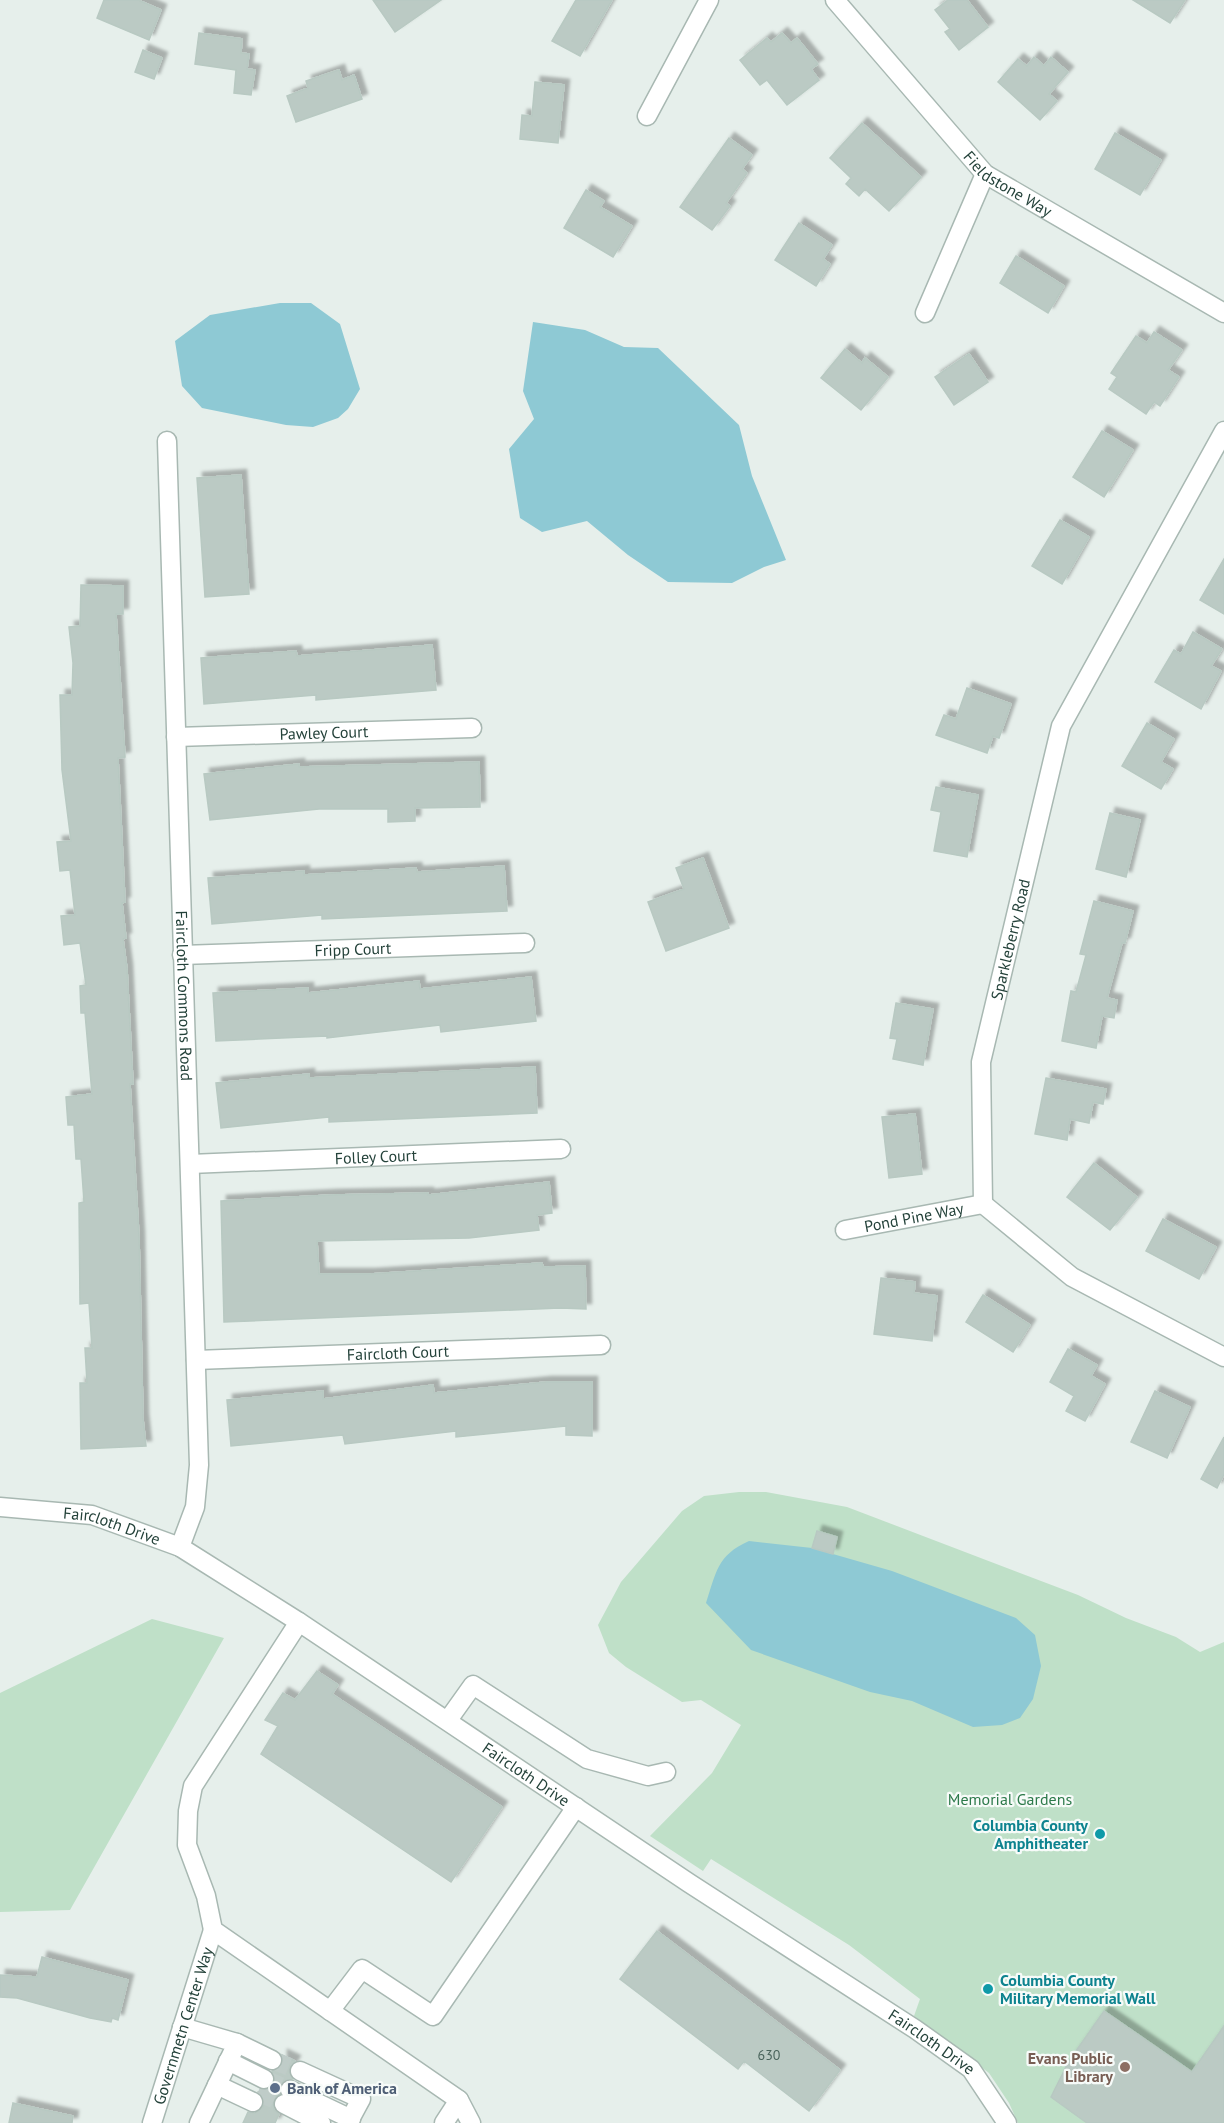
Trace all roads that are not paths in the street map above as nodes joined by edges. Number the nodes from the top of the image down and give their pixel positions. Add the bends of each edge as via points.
1 (709, 0) edge
2 (835, 0) edge
3 (647, 116) dead end
4 (985, 174) junction
5 (925, 313) dead end
6 (1224, 313) edge
7 (1224, 431) edge
8 (167, 441) dead end
9 (472, 728) dead end
10 (176, 737) junction
11 (525, 943) dead end
12 (182, 955) junction
13 (561, 1149) dead end
14 (190, 1164) junction
15 (982, 1204) junction
16 (845, 1230) dead end
17 (601, 1345) dead end
18 (1224, 1357) edge
19 (196, 1360) junction
20 (0, 1507) edge
21 (180, 1547) junction
22 (299, 1622) junction
23 (448, 1720) junction
24 (666, 1772) dead end
25 (576, 1807) junction
26 (213, 1930) junction
27 (330, 2011) junction
28 (182, 2027) junction
29 (227, 2064) junction
30 (290, 2097) edge
31 (459, 2100) junction
32 (351, 2114) edge
33 (152, 2123) edge
34 (199, 2123) edge
35 (321, 2123) edge
36 (444, 2123) edge
37 (471, 2123) edge
38 (1007, 2123) edge

1 - 3 street
2 - 4 street, Fieldstone Way
4 - 5 street
4 - 6 street, Fieldstone Way
7 - 15 street, Sparkleberry Road via 1061,726 981,1062
8 - 10 street, Faircloth Commons Road
9 - 10 street, Pawley Court
10 - 12 street, Faircloth Commons Road
11 - 12 street, Fripp Court
12 - 14 street, Faircloth Commons Road
13 - 14 street, Folley Court
14 - 19 street, Faircloth Commons Road
15 - 16 street, Pond Pine Way
15 - 18 street via 1072,1277
17 - 19 street, Faircloth Court
19 - 21 street, Faircloth Commons Road via 198,1492
20 - 21 street, Faircloth Drive via 92,1515
21 - 22 street, Faircloth Drive
22 - 23 street, Faircloth Drive
22 - 26 street via 193,1786 188,1845
23 - 24 street via 472,1685 587,1759 648,1776
23 - 25 street, Faircloth Drive
25 - 27 street via 433,2016 362,1969
25 - 38 street, Faircloth Drive via 939,2045 971,2069
26 - 27 street
26 - 28 street, Governmetn Center Way
27 - 31 street
28 - 29 street
28 - 33 street, Governmetn Center Way
29 - 29 street via 263,2081
29 - 34 street
30 - 32 street
30 - 35 street
31 - 36 street
31 - 37 street

